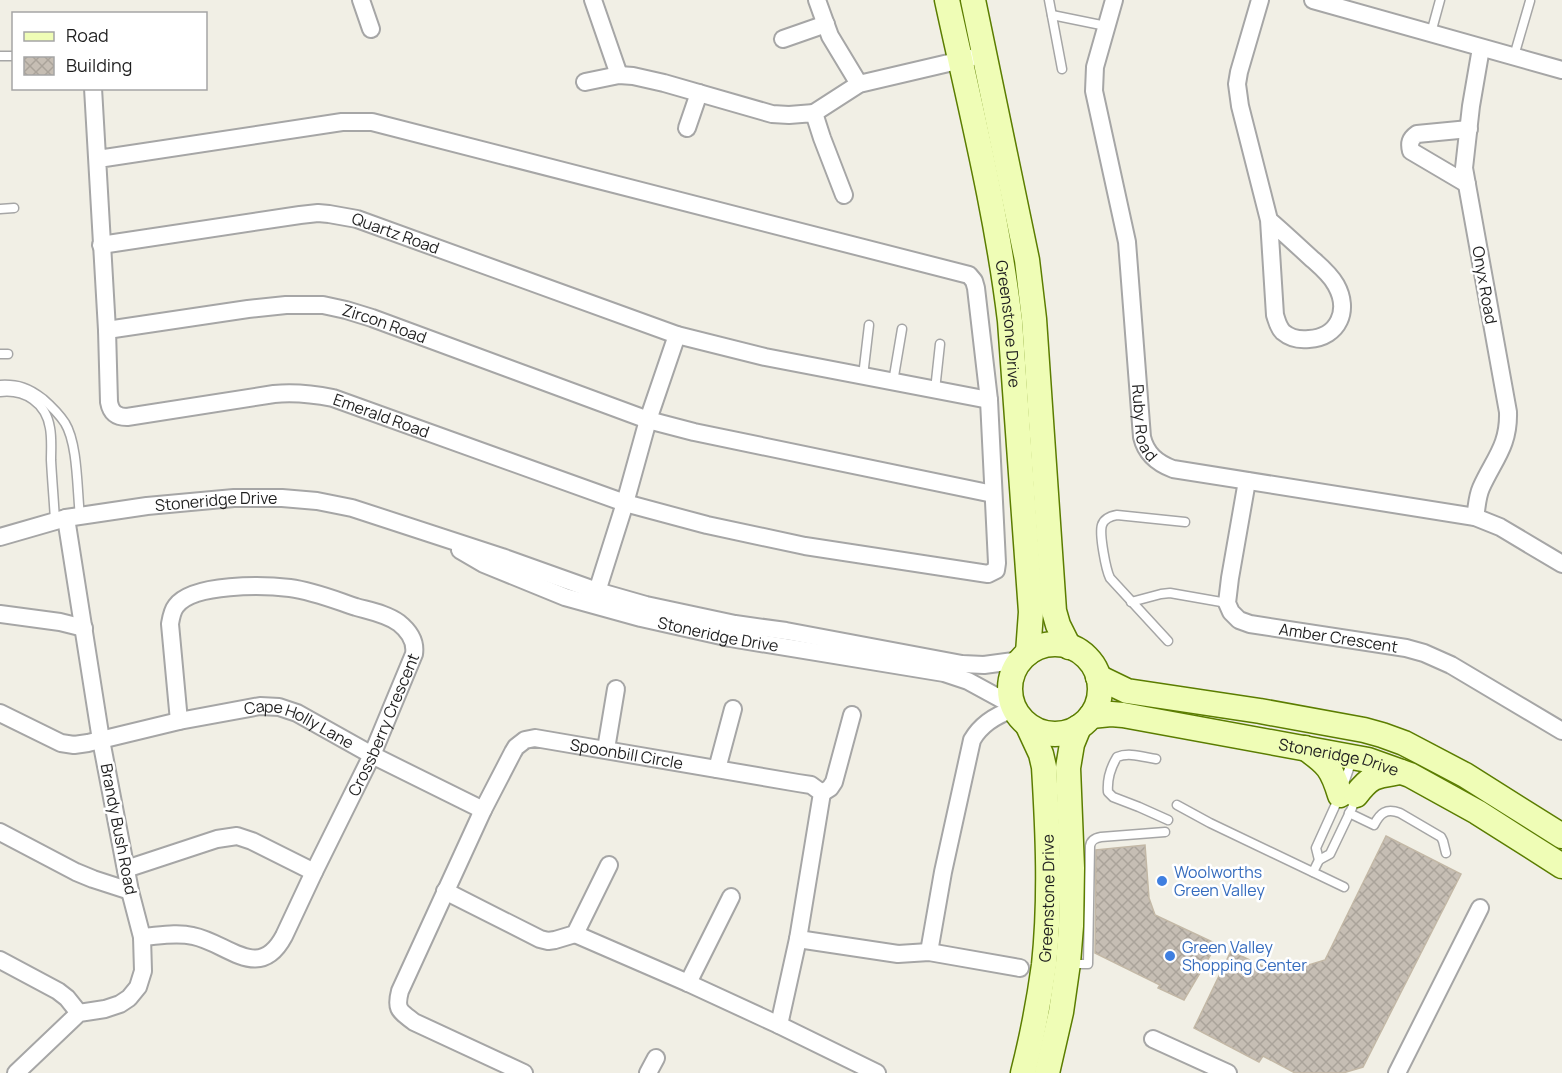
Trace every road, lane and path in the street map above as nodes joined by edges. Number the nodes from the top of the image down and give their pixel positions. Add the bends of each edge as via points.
1 (361, 0) edge
2 (593, 0) edge
3 (817, 0) edge
4 (947, 0) edge
5 (973, 0) edge
6 (1049, 0) edge
7 (1114, 0) edge
8 (1260, 0) edge
9 (1313, 0) edge
10 (1440, 0) edge
11 (1530, 1) edge
12 (1351, 5) edge
13 (1052, 15) junction
14 (826, 24) junction
15 (1106, 26) junction
16 (371, 29) dead end
17 (1431, 33) junction
18 (783, 39) dead end
19 (1481, 48) junction
20 (985, 55) junction
21 (1514, 56) junction
22 (960, 60) junction
23 (1062, 69) dead end
24 (1562, 70) edge
25 (619, 75) junction
26 (585, 82) dead end
27 (859, 84) junction
28 (93, 90) edge
29 (699, 93) junction
30 (814, 113) junction
31 (687, 128) dead end
32 (1468, 129) junction
33 (98, 159) junction
34 (1467, 184) junction
35 (844, 195) dead end
36 (14, 208) dead end
37 (0, 209) edge
38 (1269, 220) junction
39 (101, 245) junction
40 (869, 325) dead end
41 (902, 329) dead end
42 (107, 330) junction
43 (677, 335) junction
44 (940, 344) dead end
45 (863, 376) junction
46 (893, 382) junction
47 (0, 385) edge
48 (935, 390) junction
49 (0, 392) edge
50 (988, 400) junction
51 (648, 420) junction
52 (1247, 481) junction
53 (993, 494) junction
54 (625, 503) junction
55 (1475, 516) junction
56 (67, 518) junction
57 (1185, 522) dead end
58 (0, 537) edge
59 (1562, 564) edge
60 (595, 598) junction
61 (1131, 602) junction
62 (1227, 603) junction
63 (81, 611) junction
64 (0, 614) edge
65 (60, 622) junction
66 (84, 628) junction
67 (1168, 641) dead end
68 (1069, 647) junction
69 (1024, 656) junction
70 (1098, 677) junction
71 (616, 689) dead end
72 (733, 709) dead end
73 (1260, 711) junction
74 (0, 713) edge
75 (1018, 713) junction
76 (852, 715) dead end
77 (179, 721) junction
78 (1085, 722) junction
79 (1562, 731) edge
80 (101, 740) junction
81 (1303, 747) junction
82 (606, 749) junction
83 (372, 755) junction
84 (1156, 759) dead end
85 (717, 769) junction
86 (1401, 772) junction
87 (1357, 780) junction
88 (822, 793) junction
89 (1177, 805) dead end
90 (483, 810) junction
91 (1168, 820) dead end
92 (0, 832) edge
93 (1165, 832) dead end
94 (1562, 836) edge
95 (1446, 853) dead end
96 (1319, 860) junction
97 (609, 864) dead end
98 (1562, 866) edge
99 (126, 869) junction
100 (314, 872) junction
101 (1313, 872) junction
102 (1344, 887) dead end
103 (130, 891) junction
104 (445, 891) junction
105 (730, 897) dead end
106 (1480, 908) dead end
107 (575, 934) junction
108 (142, 937) junction
109 (798, 939) junction
110 (929, 952) junction
111 (0, 960) edge
112 (1078, 964) junction
113 (1020, 968) dead end
114 (688, 983) junction
115 (79, 1012) junction
116 (779, 1025) junction
117 (1154, 1039) dead end
118 (16, 1073) edge
119 (524, 1073) edge
120 (877, 1073) edge
121 (1023, 1073) edge
122 (1047, 1073) edge
123 (1228, 1073) edge
124 (1397, 1073) edge

1 - 16 street
2 - 25 street
3 - 14 street
4 - 22 main road, Greenstone Drive
5 - 20 main road, Greenstone Drive
6 - 13 lane
7 - 15 street, Ruby Road
8 - 38 street via 1237,84
9 - 12 street
10 - 17 lane
11 - 21 lane
12 - 17 street
13 - 15 lane
13 - 23 lane
14 - 18 street
14 - 27 street
15 - 52 street, Ruby Road via 1095,67 1094,91 1127,242 1144,445 1155,460 1173,469
17 - 19 street
19 - 21 street
19 - 32 street, Onyx Road
20 - 22 street
20 - 68 main road, Greenstone Drive via 1028,260 1054,611
21 - 24 street
22 - 27 street
22 - 69 main road, Greenstone Drive via 1008,301 1031,612
25 - 26 street
25 - 29 street via 664,82
27 - 30 street
28 - 33 street
29 - 30 street via 772,114
29 - 31 street
30 - 35 street
32 - 34 street, Onyx Road via 1464,159
32 - 34 street via 1417,134 1410,146 1411,151
33 - 39 street
33 - 50 street via 342,122 372,122 952,270 969,275 974,281
34 - 55 street, Onyx Road via 1508,412 1508,431 1481,488
36 - 37 lane
38 - 38 street via 1326,271 1338,287 1341,319 1325,336 1302,340 1291,337 1278,325
39 - 42 street
39 - 43 street, Quartz Road via 300,215 341,215
40 - 45 lane
41 - 46 lane
42 - 51 street, Zircon Road via 248,309 323,305 372,318
42 - 54 street, Emerald Road via 110,408 117,415 127,417 274,394 313,394
43 - 45 street
43 - 51 street
44 - 48 lane
45 - 46 street
46 - 48 street
47 - 56 lane via 16,384 34,392 65,423 72,442
48 - 50 street
49 - 56 lane via 27,395 48,417
50 - 53 street
51 - 53 street, Zircon Road
51 - 54 street
52 - 55 street, Ruby Road
52 - 62 street
53 - 54 street, Emerald Road via 997,563 996,570 988,574 805,546
54 - 60 street
55 - 59 street, Ruby Road
56 - 58 street, Stoneridge Drive
56 - 60 street, Stoneridge Drive via 234,498 317,501 431,533 484,564 565,597
56 - 63 street, Brandy Bush Road
57 - 61 lane via 1117,515 1105,520 1102,534 1107,571
60 - 69 street, Stoneridge Drive via 962,664 984,665
60 - 75 street, Stoneridge Drive via 661,623 730,638 944,673 968,681
61 - 62 lane via 1170,593
61 - 67 lane
62 - 79 street, Amber Crescent via 1239,620 1250,624 1425,653
63 - 65 street
63 - 66 street, Brandy Bush Road
64 - 65 street
65 - 66 street
66 - 80 street, Brandy Bush Road
68 - 69 main road via 1046,645
68 - 70 main road via 1088,659
69 - 75 main road via 1010,683 1010,697
70 - 73 main road, Stoneridge Drive via 1127,691
70 - 78 main road via 1100,696
71 - 82 street
72 - 85 street
73 - 87 main road via 1287,727 1362,745 1370,753
73 - 94 main road, Stoneridge Drive via 1364,730 1404,743 1465,775
74 - 80 street, Cape Holly Lane via 61,743 82,745
75 - 78 main road via 1041,733 1066,733
75 - 110 street via 998,714 972,740
75 - 121 main road, Greenstone Drive via 1044,767 1048,874 1044,965
76 - 88 street via 834,782
77 - 80 street, Cape Holly Lane
77 - 83 street, Cape Holly Lane via 260,706 279,707
77 - 83 street, Crossberry Crescent via 170,632 176,606 205,591 291,588 393,619 412,638 414,654
78 - 81 main road, Stoneridge Drive via 1111,714 1123,715
78 - 112 main road, Greenstone Drive via 1072,744 1068,768
80 - 99 street, Brandy Bush Road
81 - 87 main road, Stoneridge Drive
81 - 87 main road via 1334,774
82 - 85 street, Spoonbill Circle
82 - 90 street, Spoonbill Circle via 536,738 525,741 516,747
83 - 90 street, Cape Holly Lane
83 - 100 street, Crossberry Crescent
84 - 91 lane via 1123,754 1117,757 1108,792 1113,798
85 - 88 street, Spoonbill Circle via 810,785
86 - 87 main road, Stoneridge Drive
86 - 87 main road
86 - 98 main road, Stoneridge Drive via 1478,812
87 - 95 lane via 1374,825 1385,812 1400,813 1441,837
87 - 96 lane via 1330,854
87 - 96 lane via 1316,848
88 - 109 street
89 - 101 lane
90 - 104 street, Spoonbill Circle
92 - 103 street via 76,872
93 - 112 lane via 1092,841
96 - 101 lane
97 - 107 street
99 - 100 street via 237,836
99 - 103 street, Brandy Bush Road
100 - 108 street, Crossberry Crescent via 279,945 264,957 246,958 185,934
101 - 102 lane
103 - 108 street, Brandy Bush Road
104 - 107 street via 540,939 555,940
104 - 119 street, Spoonbill Circle via 397,1003 401,1012 414,1022
105 - 114 street
106 - 124 street
107 - 114 street
108 - 115 street, Brandy Bush Road via 143,971 134,994 105,1009
109 - 110 street via 898,954
109 - 116 street
110 - 113 street
111 - 115 street via 58,991
112 - 122 main road, Greenstone Drive via 1061,1012
114 - 116 street
115 - 118 street
116 - 120 street
117 - 123 street

